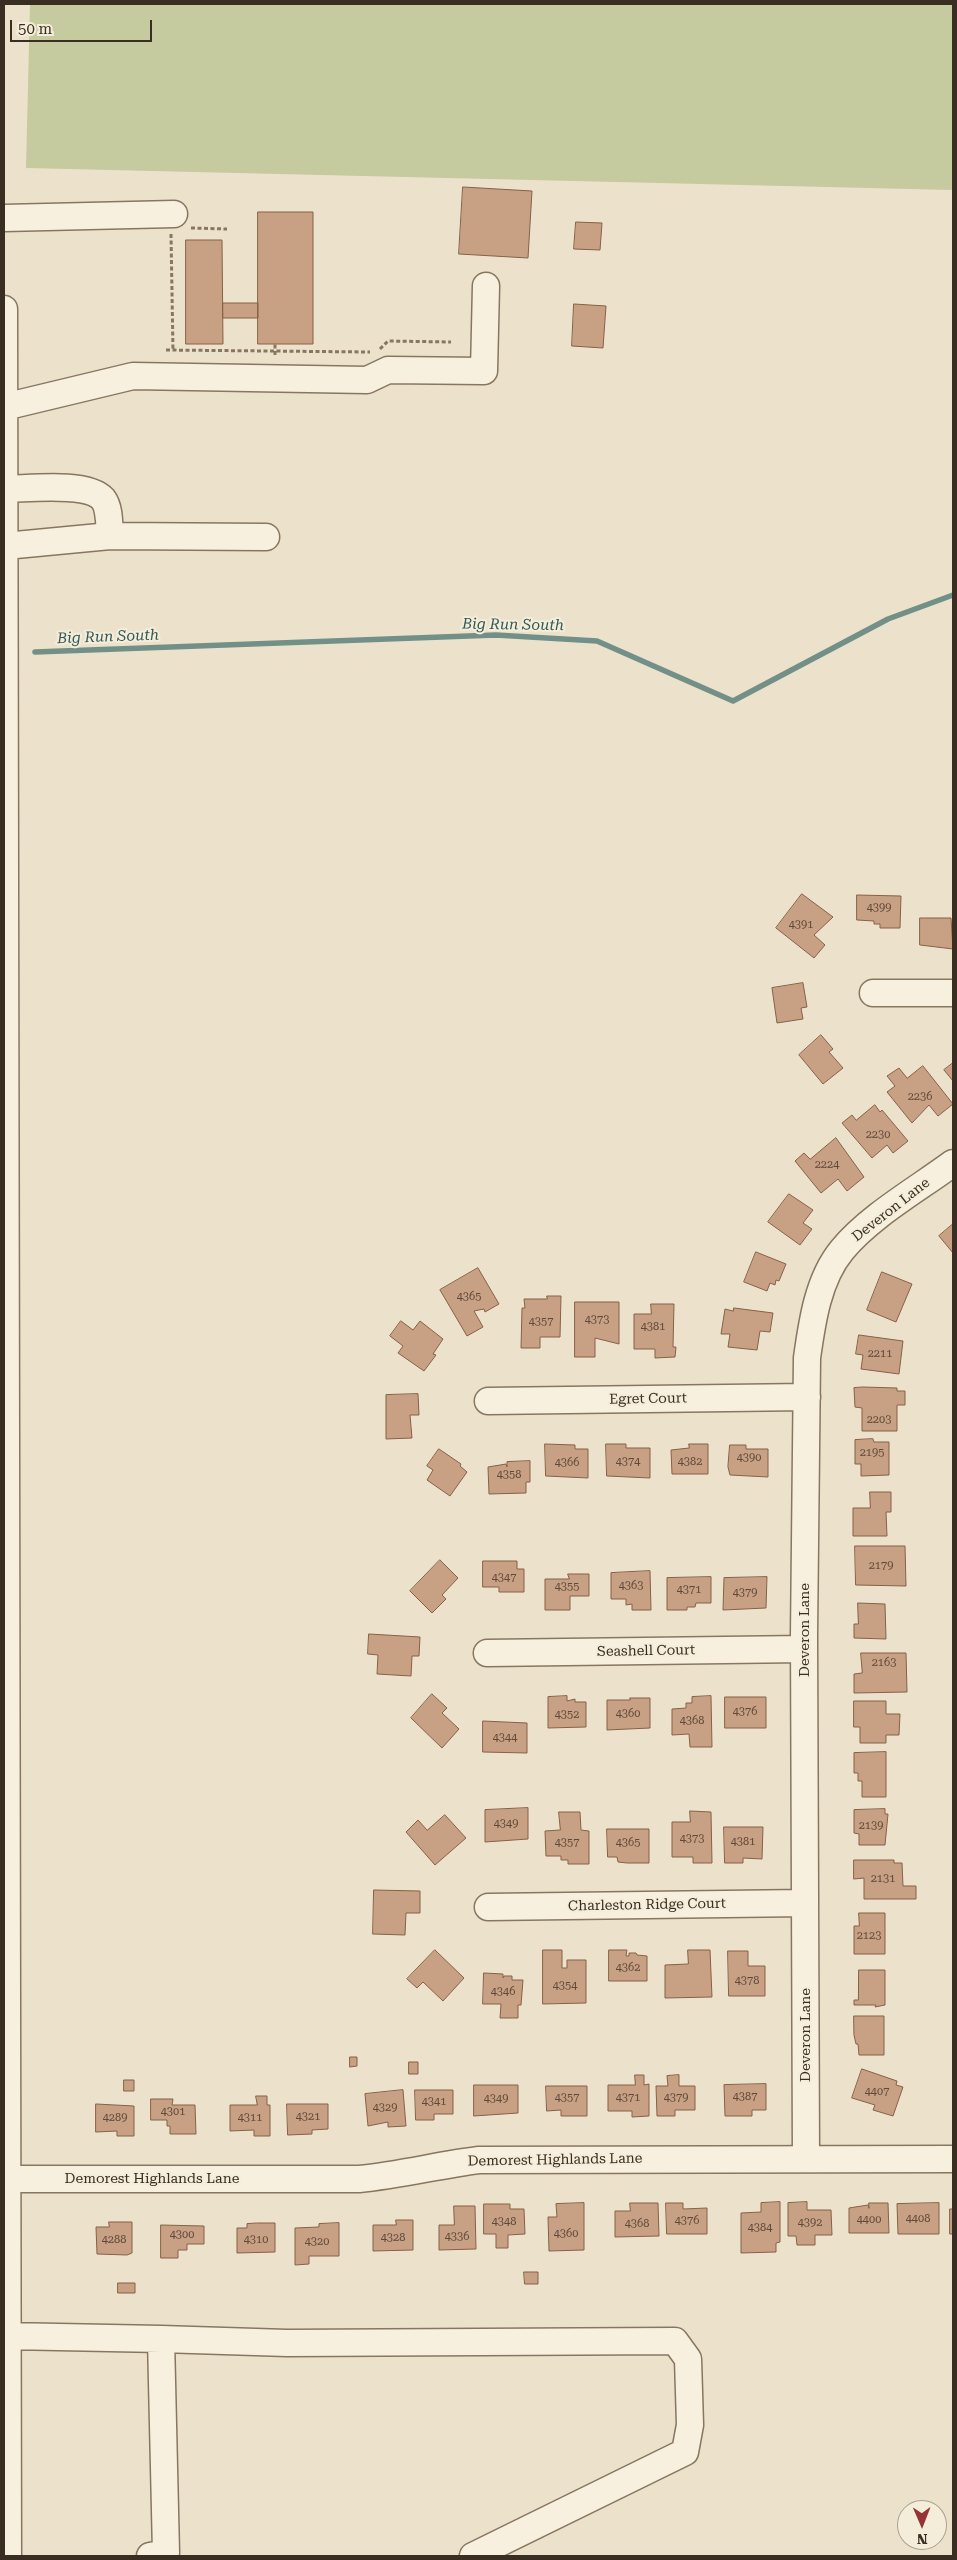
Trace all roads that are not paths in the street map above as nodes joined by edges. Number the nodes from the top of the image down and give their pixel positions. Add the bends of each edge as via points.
1 (4, 218) edge
2 (179, 223) road end
3 (486, 286) dead end
4 (4, 309) edge
5 (4, 407) edge
6 (5, 489) edge
7 (110, 536) junction
8 (266, 537) dead end
9 (5, 546) edge
10 (873, 993) dead end
11 (953, 993) edge
12 (4, 1003) edge
13 (953, 1163) edge
14 (807, 1397) junction
15 (488, 1401) dead end
16 (804, 1649) junction
17 (488, 1653) dead end
18 (805, 1903) junction
19 (488, 1907) dead end
20 (806, 2158) junction
21 (953, 2159) edge
22 (7, 2190) edge
23 (7, 2336) junction
24 (161, 2339) junction
25 (160, 2555) edge
26 (8, 2556) edge
27 (472, 2556) edge

1 - 2 street
3 - 5 street via 484,370 388,370 367,380 133,376
4 - 5 street
5 - 6 street
6 - 7 street via 74,488 94,493 104,500
6 - 9 street
7 - 8 street
7 - 9 street
9 - 12 street
10 - 11 street
12 - 22 street
13 - 14 street, Deveron Lane via 870,1224 842,1251 824,1283 812,1321 807,1358
14 - 15 street, Egret Court
14 - 16 street, Deveron Lane
16 - 17 street, Seashell Court
16 - 18 street, Deveron Lane
18 - 19 street, Charleston Ridge Court
18 - 20 street, Deveron Lane
20 - 21 street, Demorest Highlands Lane
20 - 22 street, Demorest Highlands Lane via 479,2160 359,2179
22 - 23 street
23 - 24 street
23 - 26 street
24 - 25 street
24 - 27 street via 287,2343 675,2342 688,2359 690,2425 684,2452

